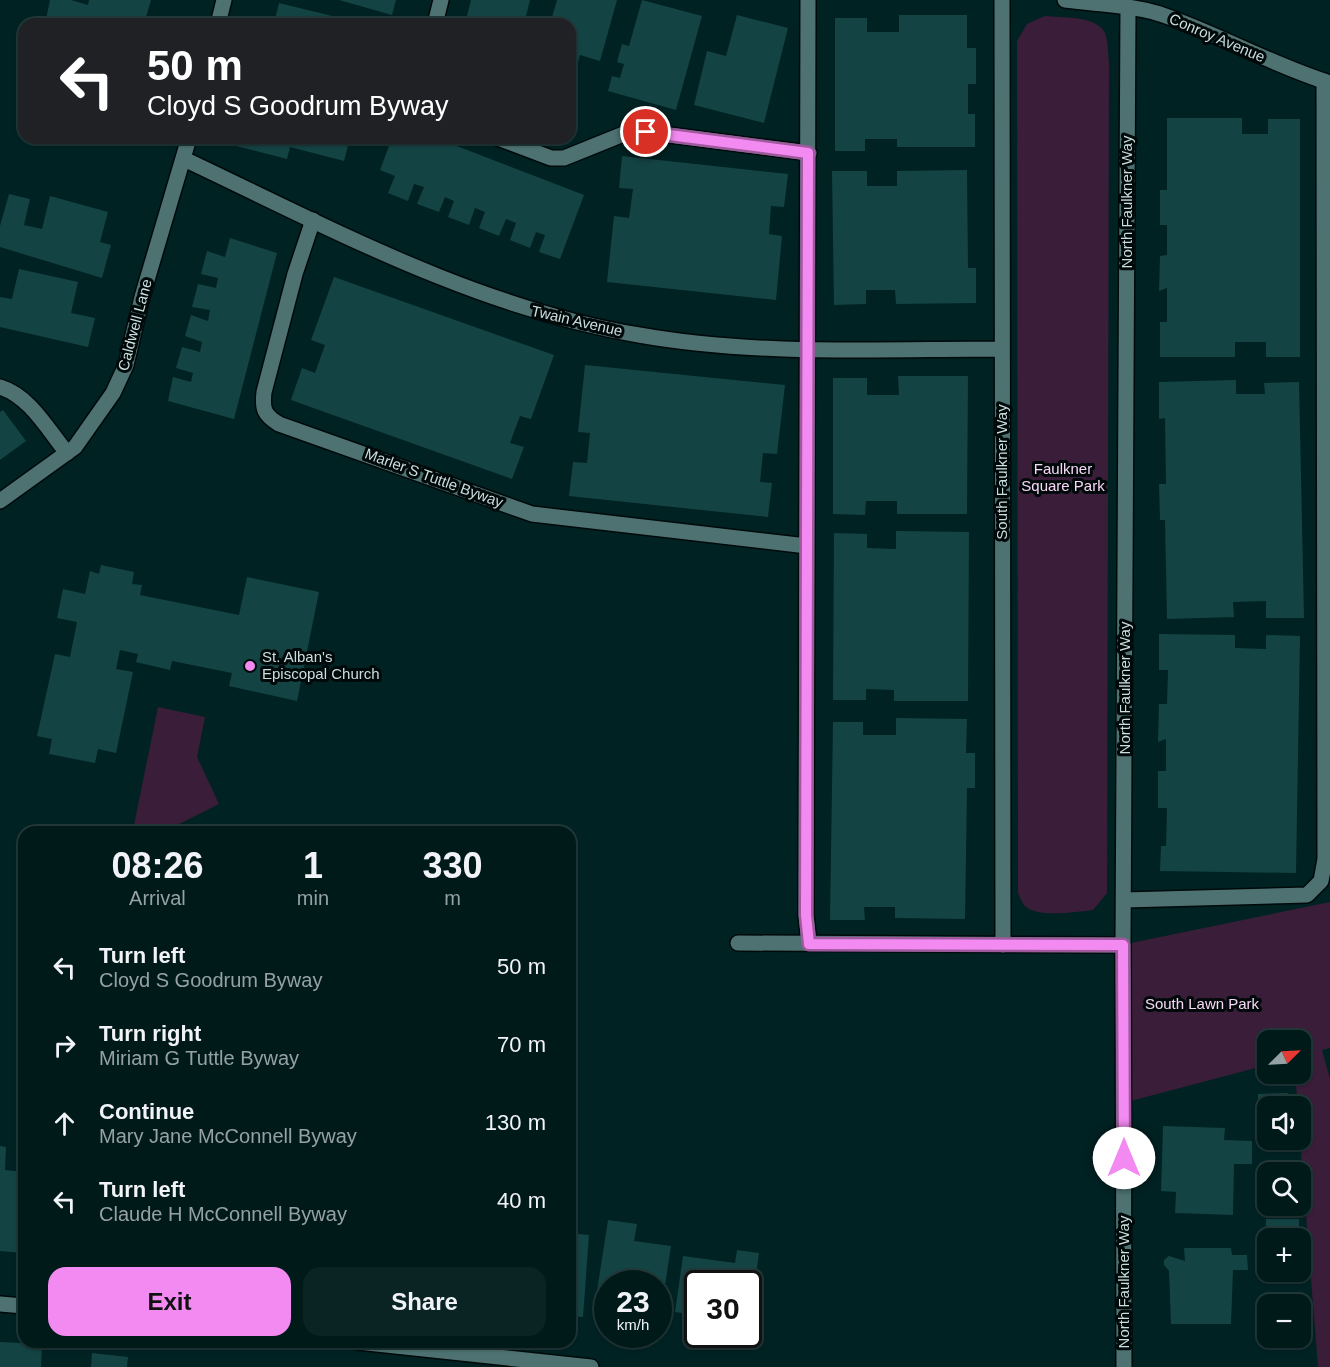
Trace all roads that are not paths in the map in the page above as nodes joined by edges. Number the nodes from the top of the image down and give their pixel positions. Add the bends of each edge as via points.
1 (224, 0) edge
2 (441, 0) edge
3 (808, 0) edge
4 (1002, 0) edge
5 (1065, 0) edge
6 (1128, 8) junction
7 (220, 18) edge
8 (436, 18) edge
9 (1327, 82) edge
10 (188, 144) edge
11 (514, 144) edge
12 (808, 153) junction
13 (184, 159) junction
14 (313, 220) junction
15 (806, 349) junction
16 (1001, 349) junction
17 (0, 387) edge
18 (67, 453) junction
19 (0, 501) edge
20 (807, 546) junction
21 (1124, 900) junction
22 (738, 943) dead end
23 (809, 944) junction
24 (1003, 945) junction
25 (1123, 945) junction
26 (0, 1304) edge
27 (18, 1306) edge
28 (414, 1348) edge
29 (591, 1367) edge
30 (1124, 1367) edge

1 - 7 street
2 - 8 street
3 - 12 street
4 - 16 street, South Faulkner Way
5 - 6 street, Conroy Avenue
6 - 9 street, Conroy Avenue via 1188,25 1297,73
6 - 21 street, North Faulkner Way
9 - 21 street via 1321,881 1307,895
10 - 13 street, Caldwell Lane
11 - 12 street via 551,158 564,158 626,133 646,132
12 - 15 street
13 - 14 street, Twain Avenue
13 - 18 street, Caldwell Lane via 142,297 126,365 95,422
14 - 15 street, Twain Avenue via 457,284 581,324 640,336
14 - 20 street, Marler S Tuttle Byway via 264,392 267,416 279,424 532,514
15 - 16 street, Twain Avenue
15 - 20 street
16 - 24 street, South Faulkner Way
17 - 18 street via 26,402
18 - 19 street, Caldwell Lane
20 - 23 street
21 - 25 street, North Faulkner Way
22 - 23 street
23 - 24 street
24 - 25 street
25 - 30 street, North Faulkner Way
26 - 27 street
28 - 29 street

